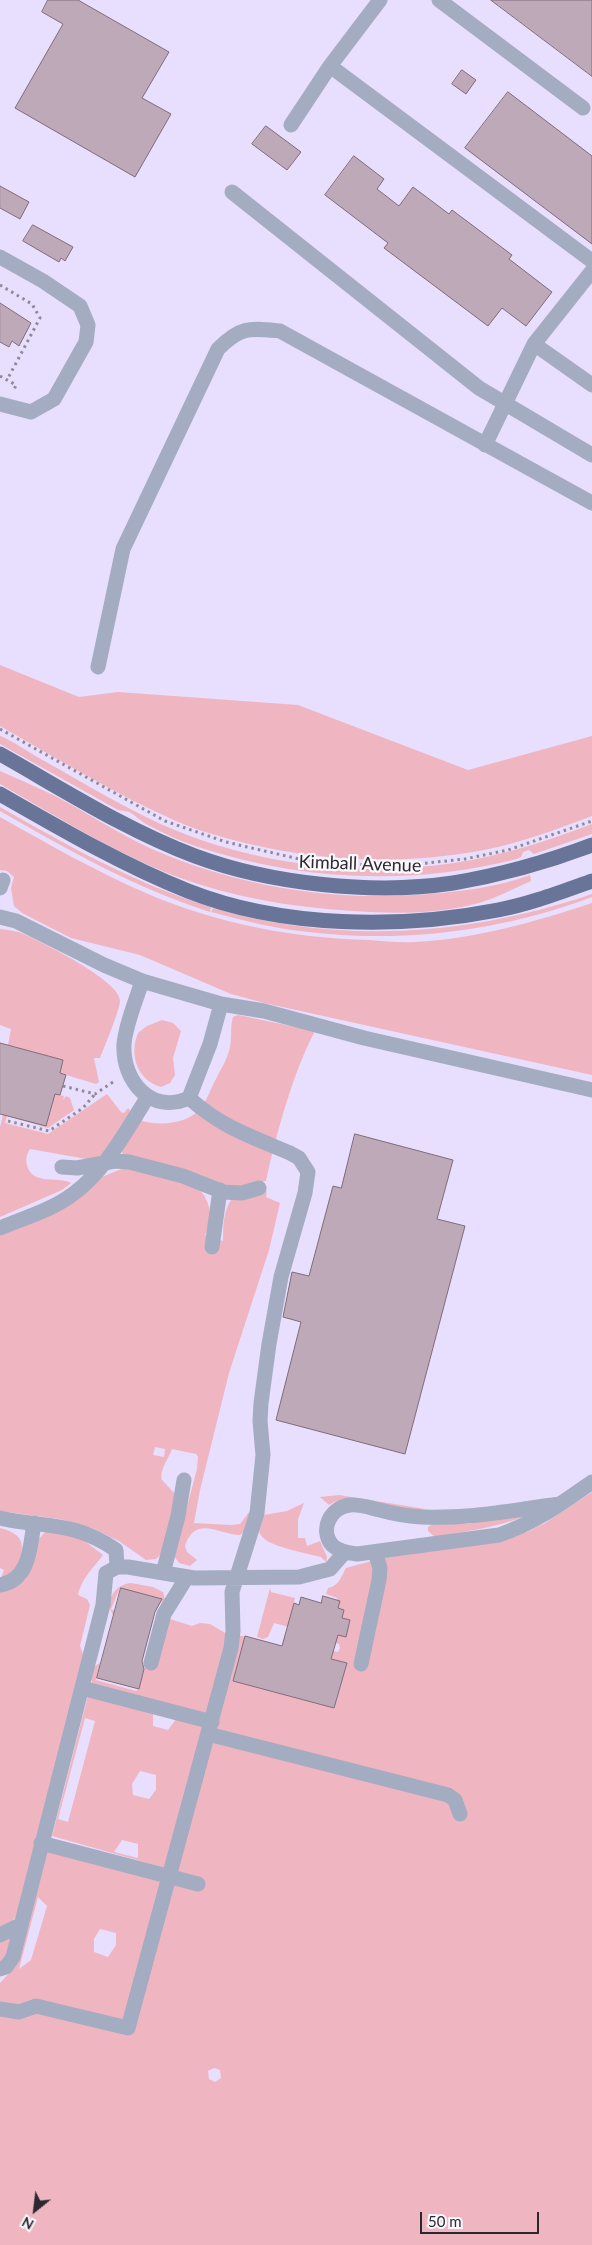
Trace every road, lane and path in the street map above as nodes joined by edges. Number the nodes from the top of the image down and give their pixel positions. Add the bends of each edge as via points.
1 (380, 0) edge
2 (439, 0) edge
3 (330, 66) junction
4 (583, 108) dead end
5 (291, 125) dead end
6 (232, 192) dead end
7 (0, 257) edge
8 (592, 261) edge
9 (592, 271) edge
10 (0, 285) edge
11 (534, 344) junction
12 (0, 376) edge
13 (7, 380) junction
14 (16, 385) dead end
15 (592, 385) edge
16 (0, 404) edge
17 (506, 405) junction
18 (485, 445) junction
19 (592, 455) edge
20 (592, 503) edge
21 (98, 667) dead end
22 (0, 729) edge
23 (0, 754) edge
24 (0, 794) edge
25 (592, 821) edge
26 (592, 845) edge
27 (592, 881) edge
28 (0, 917) edge
29 (142, 981) junction
30 (221, 1004) junction
31 (121, 1078) dead end
32 (63, 1086) dead end
33 (592, 1090) edge
34 (95, 1094) junction
35 (147, 1098) junction
36 (189, 1098) junction
37 (8, 1121) dead end
38 (103, 1164) junction
39 (62, 1167) dead end
40 (259, 1188) dead end
41 (220, 1190) junction
42 (0, 1228) edge
43 (212, 1247) dead end
44 (184, 1480) dead end
45 (592, 1482) edge
46 (560, 1504) junction
47 (0, 1518) edge
48 (34, 1523) junction
49 (345, 1552) junction
50 (375, 1552) junction
51 (117, 1567) junction
52 (163, 1573) junction
53 (187, 1577) junction
54 (236, 1578) junction
55 (0, 1585) edge
56 (151, 1663) dead end
57 (361, 1664) dead end
58 (82, 1688) junction
59 (210, 1728) junction
60 (460, 1814) dead end
61 (42, 1843) junction
62 (170, 1876) junction
63 (198, 1884) dead end
64 (20, 1925) junction
65 (0, 1936) edge
66 (0, 1969) edge
67 (0, 2009) edge

1 - 3 street
2 - 4 street
3 - 5 street
3 - 8 street
6 - 17 street via 459,373
7 - 16 street via 80,306 88,325 86,342 54,399 31,412
9 - 11 street
10 - 13 path via 32,304 40,318
11 - 15 street
11 - 17 street
12 - 13 path
13 - 14 path
17 - 18 street
17 - 19 street
18 - 20 street
18 - 21 street via 280,331 249,328 231,336 218,349 123,549
22 - 25 path via 165,821 226,842 315,861 389,867 465,859 508,850
23 - 26 main road, Kimball Avenue via 156,840 224,865 291,880 375,887 452,883 530,867
24 - 27 main road via 133,867 188,891 221,903 288,916 378,922 433,919 499,910
28 - 29 street via 16,921
29 - 30 street
29 - 35 street via 124,1044 125,1061
30 - 33 street via 264,1011 364,1038
30 - 36 street
31 - 34 path
32 - 34 path
34 - 37 path via 84,1108 49,1130
35 - 36 street via 177,1104
35 - 38 street
36 - 54 street via 226,1127 299,1158 308,1172 281,1277 261,1403 263,1456 257,1513
38 - 39 street
38 - 41 street via 114,1161 144,1164
38 - 42 street via 72,1195
40 - 41 street via 235,1194
41 - 43 street
44 - 52 street
45 - 46 street
46 - 49 street via 453,1518 404,1515 350,1505 333,1514 326,1531 332,1545
46 - 50 street via 521,1528 499,1535
47 - 48 street
48 - 51 street via 78,1530 106,1543 116,1550
48 - 55 street via 24,1569 11,1583
49 - 50 street
49 - 54 street via 330,1569 311,1575
50 - 57 street via 380,1568 379,1580
51 - 52 street
51 - 58 street via 106,1573 103,1605
52 - 53 street
53 - 54 street
53 - 56 street via 164,1614
54 - 59 street via 232,1592 232,1642
58 - 59 street
58 - 61 street
59 - 60 street via 448,1795 455,1800
59 - 62 street
61 - 62 street
61 - 64 street
62 - 63 street
62 - 67 street via 128,2028 36,2006 19,2012
64 - 65 street
64 - 66 street via 13,1957 6,1967

